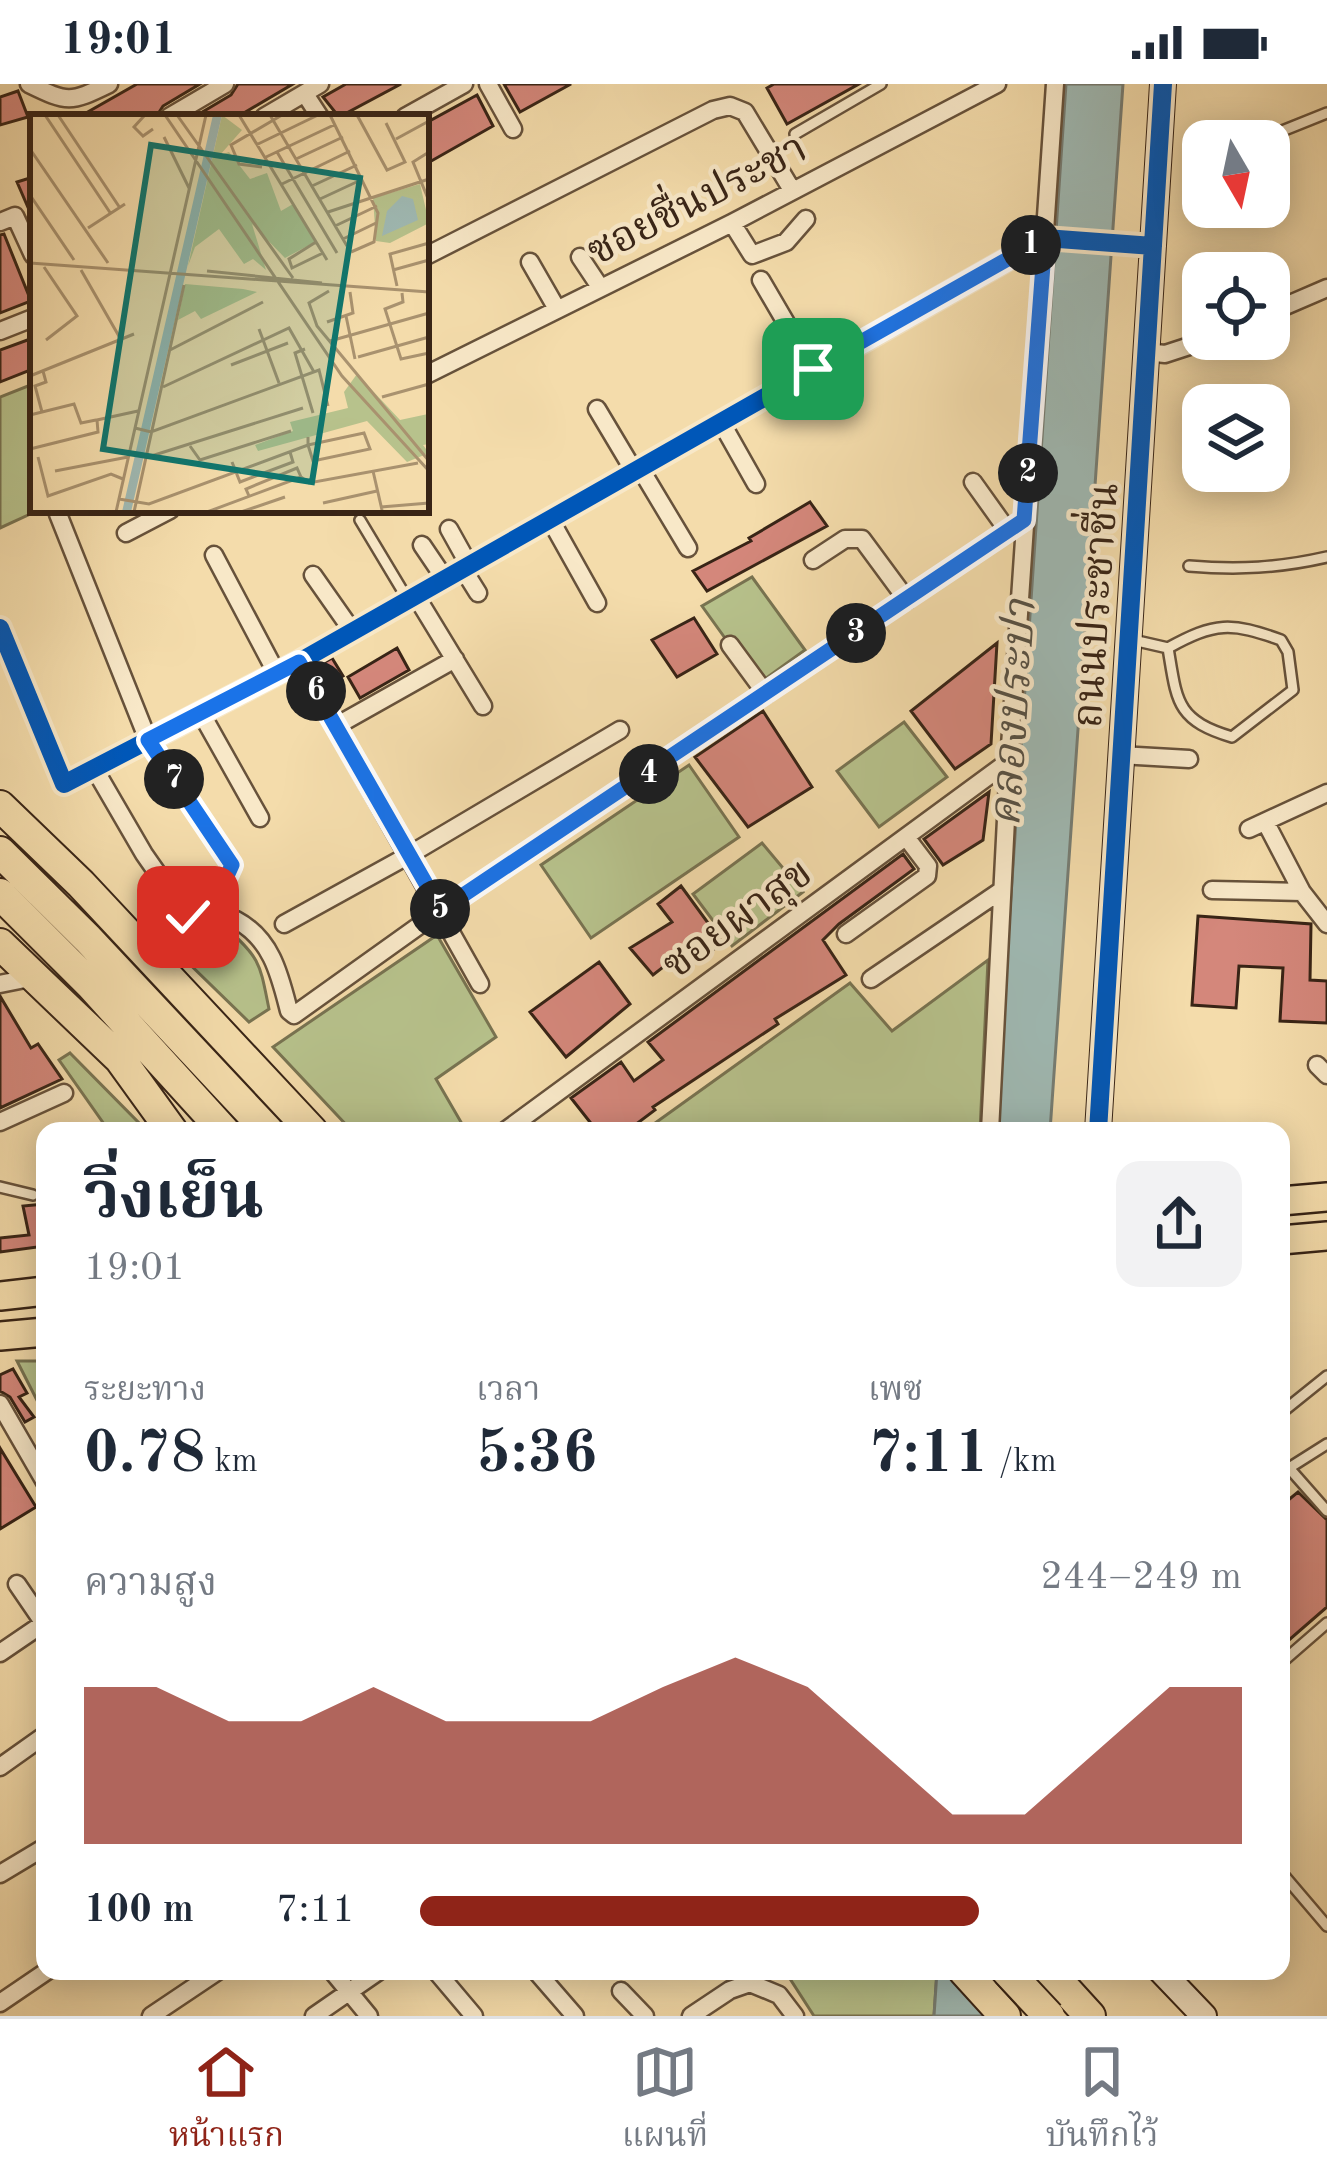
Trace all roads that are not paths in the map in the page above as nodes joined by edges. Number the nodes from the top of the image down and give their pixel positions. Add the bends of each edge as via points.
1 (28, 84) edge
2 (109, 84) edge
3 (225, 84) edge
4 (464, 84) edge
5 (488, 84) edge
6 (881, 84) edge
7 (1055, 84) edge
8 (1163, 84) edge
9 (991, 85) edge
10 (313, 89) edge
11 (78, 109) edge
12 (1327, 113) edge
13 (174, 114) edge
14 (269, 114) edge
15 (410, 114) edge
16 (513, 128) dead end
17 (1290, 128) edge
18 (795, 134) dead end
19 (792, 190) junction
20 (806, 219) dead end
21 (0, 222) edge
22 (732, 223) junction
23 (1049, 237) junction
24 (1141, 245) junction
25 (30, 248) edge
26 (429, 254) edge
27 (580, 257) dead end
28 (530, 262) dead end
29 (761, 280) dead end
30 (600, 287) junction
31 (1327, 288) edge
32 (1290, 305) edge
33 (557, 309) junction
34 (30, 320) edge
35 (0, 332) edge
36 (1182, 349) edge
37 (1146, 352) junction
38 (813, 369) junction
39 (429, 373) edge
40 (597, 409) dead end
41 (721, 422) junction
42 (637, 470) junction
43 (973, 482) dead end
44 (756, 484) dead end
45 (164, 513) edge
46 (58, 514) dead end
47 (550, 519) junction
48 (360, 520) dead end
49 (1024, 520) junction
50 (449, 529) dead end
51 (1008, 532) junction
52 (126, 533) dead end
53 (422, 545) dead end
54 (688, 548) dead end
55 (214, 555) dead end
56 (1327, 556) edge
57 (812, 560) dead end
58 (1189, 566) dead end
59 (466, 567) junction
60 (313, 575) dead end
61 (445, 579) junction
62 (478, 593) dead end
63 (412, 598) junction
64 (907, 599) junction
65 (597, 603) dead end
66 (0, 628) edge
67 (353, 632) junction
68 (1127, 639) junction
69 (730, 645) dead end
70 (1168, 648) junction
71 (455, 659) junction
72 (299, 662) junction
73 (277, 674) junction
74 (766, 694) junction
75 (483, 706) dead end
76 (201, 712) junction
77 (336, 726) junction
78 (620, 730) dead end
79 (148, 740) junction
80 (1120, 755) junction
81 (1189, 759) dead end
82 (1009, 761) junction
83 (94, 768) junction
84 (1327, 793) edge
85 (0, 806) edge
86 (260, 818) dead end
87 (906, 837) junction
88 (0, 852) edge
89 (410, 855) junction
90 (1003, 890) junction
91 (1212, 890) dead end
92 (1302, 892) junction
93 (0, 894) edge
94 (176, 900) junction
95 (441, 910) junction
96 (284, 924) dead end
97 (1327, 924) edge
98 (846, 934) dead end
99 (0, 944) edge
100 (36, 977) junction
101 (871, 979) dead end
102 (0, 984) edge
103 (479, 984) dead end
104 (120, 1059) junction
105 (64, 1093) dead end
106 (0, 1122) edge
107 (166, 1122) edge
108 (190, 1122) edge
109 (216, 1122) edge
110 (260, 1122) edge
111 (304, 1122) edge
112 (517, 1122) edge
113 (990, 1122) edge
114 (1099, 1122) edge
115 (0, 1187) edge
116 (33, 1195) dead end
117 (1327, 1197) edge
118 (1290, 1200) edge
119 (1327, 1213) edge
120 (1290, 1215) edge
121 (1327, 1236) edge
122 (1290, 1239) edge
123 (1327, 1252) edge
124 (1290, 1254) edge
125 (36, 1293) edge
126 (0, 1296) edge
127 (36, 1333) edge
128 (0, 1336) edge
129 (1327, 1376) edge
130 (0, 1403) edge
131 (1290, 1406) edge
132 (1326, 1448) edge
133 (36, 1464) edge
134 (1290, 1465) edge
135 (1290, 1472) edge
136 (1327, 1511) edge
137 (17, 1584) dead end
138 (36, 1612) edge
139 (1327, 1624) edge
140 (36, 1629) edge
141 (0, 1653) edge
142 (1290, 1655) edge
143 (36, 1742) edge
144 (0, 1766) edge
145 (36, 1852) edge
146 (0, 1874) edge
147 (1290, 1881) edge
148 (1322, 1912) edge
149 (1327, 1926) edge
150 (36, 1978) edge
151 (205, 1980) edge
152 (339, 1980) edge
153 (366, 1980) edge
154 (444, 1980) edge
155 (544, 1980) edge
156 (972, 1980) edge
157 (1170, 1980) edge
158 (621, 1991) dead end
159 (349, 1992) junction
160 (1042, 1994) edge
161 (0, 2002) edge
162 (151, 2016) edge
163 (314, 2016) edge
164 (369, 2016) edge
165 (474, 2016) edge
166 (575, 2016) edge
167 (645, 2016) edge
168 (691, 2016) edge
169 (795, 2016) edge
170 (1005, 2016) edge
171 (1071, 2016) edge
172 (1090, 2016) edge
173 (1204, 2016) edge

1 - 11 street
2 - 11 street
3 - 13 street
4 - 15 street
5 - 16 street
6 - 18 lane
7 - 23 street
8 - 24 main road, ถนนประชาชื่น
9 - 19 street, ซอยชื่นประชา
10 - 14 street
12 - 17 lane
19 - 22 street, ซอยชื่นประชา
19 - 26 street via 745,112 730,106
20 - 22 street via 786,242 752,255
21 - 25 street via 15,216
22 - 30 street, ซอยชื่นประชา
23 - 24 street
23 - 38 street
23 - 49 street
24 - 37 main road, ถนนประชาชื่น
27 - 30 street
28 - 33 street
29 - 38 street
30 - 33 street, ซอยชื่นประชา
31 - 32 street
33 - 39 street, ซอยชื่นประชา
34 - 35 street
36 - 37 street
37 - 68 main road, ถนนประชาชื่น
38 - 41 street
40 - 42 street
41 - 42 street
41 - 44 street
42 - 47 street
42 - 54 street
43 - 51 street
45 - 52 street
46 - 79 street
47 - 59 street
47 - 65 street
48 - 63 lane
49 - 51 street
49 - 82 street
50 - 59 street
51 - 64 street
53 - 61 street
55 - 73 street
56 - 58 lane via 1280,568
57 - 64 street via 862,538
59 - 61 street
59 - 62 street
60 - 67 street
61 - 63 street
63 - 67 street
63 - 71 street
64 - 74 street
66 - 83 street via 64,784
67 - 72 street
68 - 70 lane
68 - 80 main road, ถนนประชาชื่น
69 - 74 street
70 - 70 lane via 1208,627 1254,630 1281,640 1293,690 1232,737 1198,727 1181,709
71 - 75 street
71 - 77 street
72 - 73 street
72 - 77 street
73 - 76 street
74 - 95 street
76 - 79 street
76 - 86 street
77 - 89 street
78 - 89 street
79 - 83 street
79 - 94 street via 232,865 227,876
80 - 81 street
80 - 114 main road, ถนนประชาชื่น
82 - 87 street, ซอยผาสุข
82 - 90 street
83 - 94 street
84 - 92 street via 1257,826
85 - 111 highway
87 - 98 street via 927,876
87 - 112 street, ซอยผาสุข
88 - 110 highway
89 - 95 street
89 - 96 street
90 - 101 street
90 - 113 street
91 - 92 street
92 - 97 street
93 - 109 highway
94 - 95 street via 188,917 233,918 257,938 277,963 296,1013
95 - 103 street
99 - 100 highway
100 - 102 street
100 - 104 highway
104 - 107 highway
104 - 108 highway
105 - 106 street
115 - 116 lane
117 - 118 main road
119 - 120 main road
121 - 122 main road
123 - 124 main road
125 - 126 main road
127 - 128 main road
129 - 131 lane
130 - 133 street
132 - 134 lane
135 - 136 lane
137 - 138 street
139 - 142 lane
140 - 141 street
143 - 144 street
145 - 146 street
147 - 148 lane
148 - 149 lane
150 - 161 street
151 - 162 street
152 - 159 street
153 - 159 street
154 - 165 street
155 - 166 street
156 - 170 highway
157 - 173 main road
158 - 167 street
159 - 163 street
159 - 164 street
160 - 171 main road
160 - 172 highway
168 - 169 street via 750,1983 779,1995

